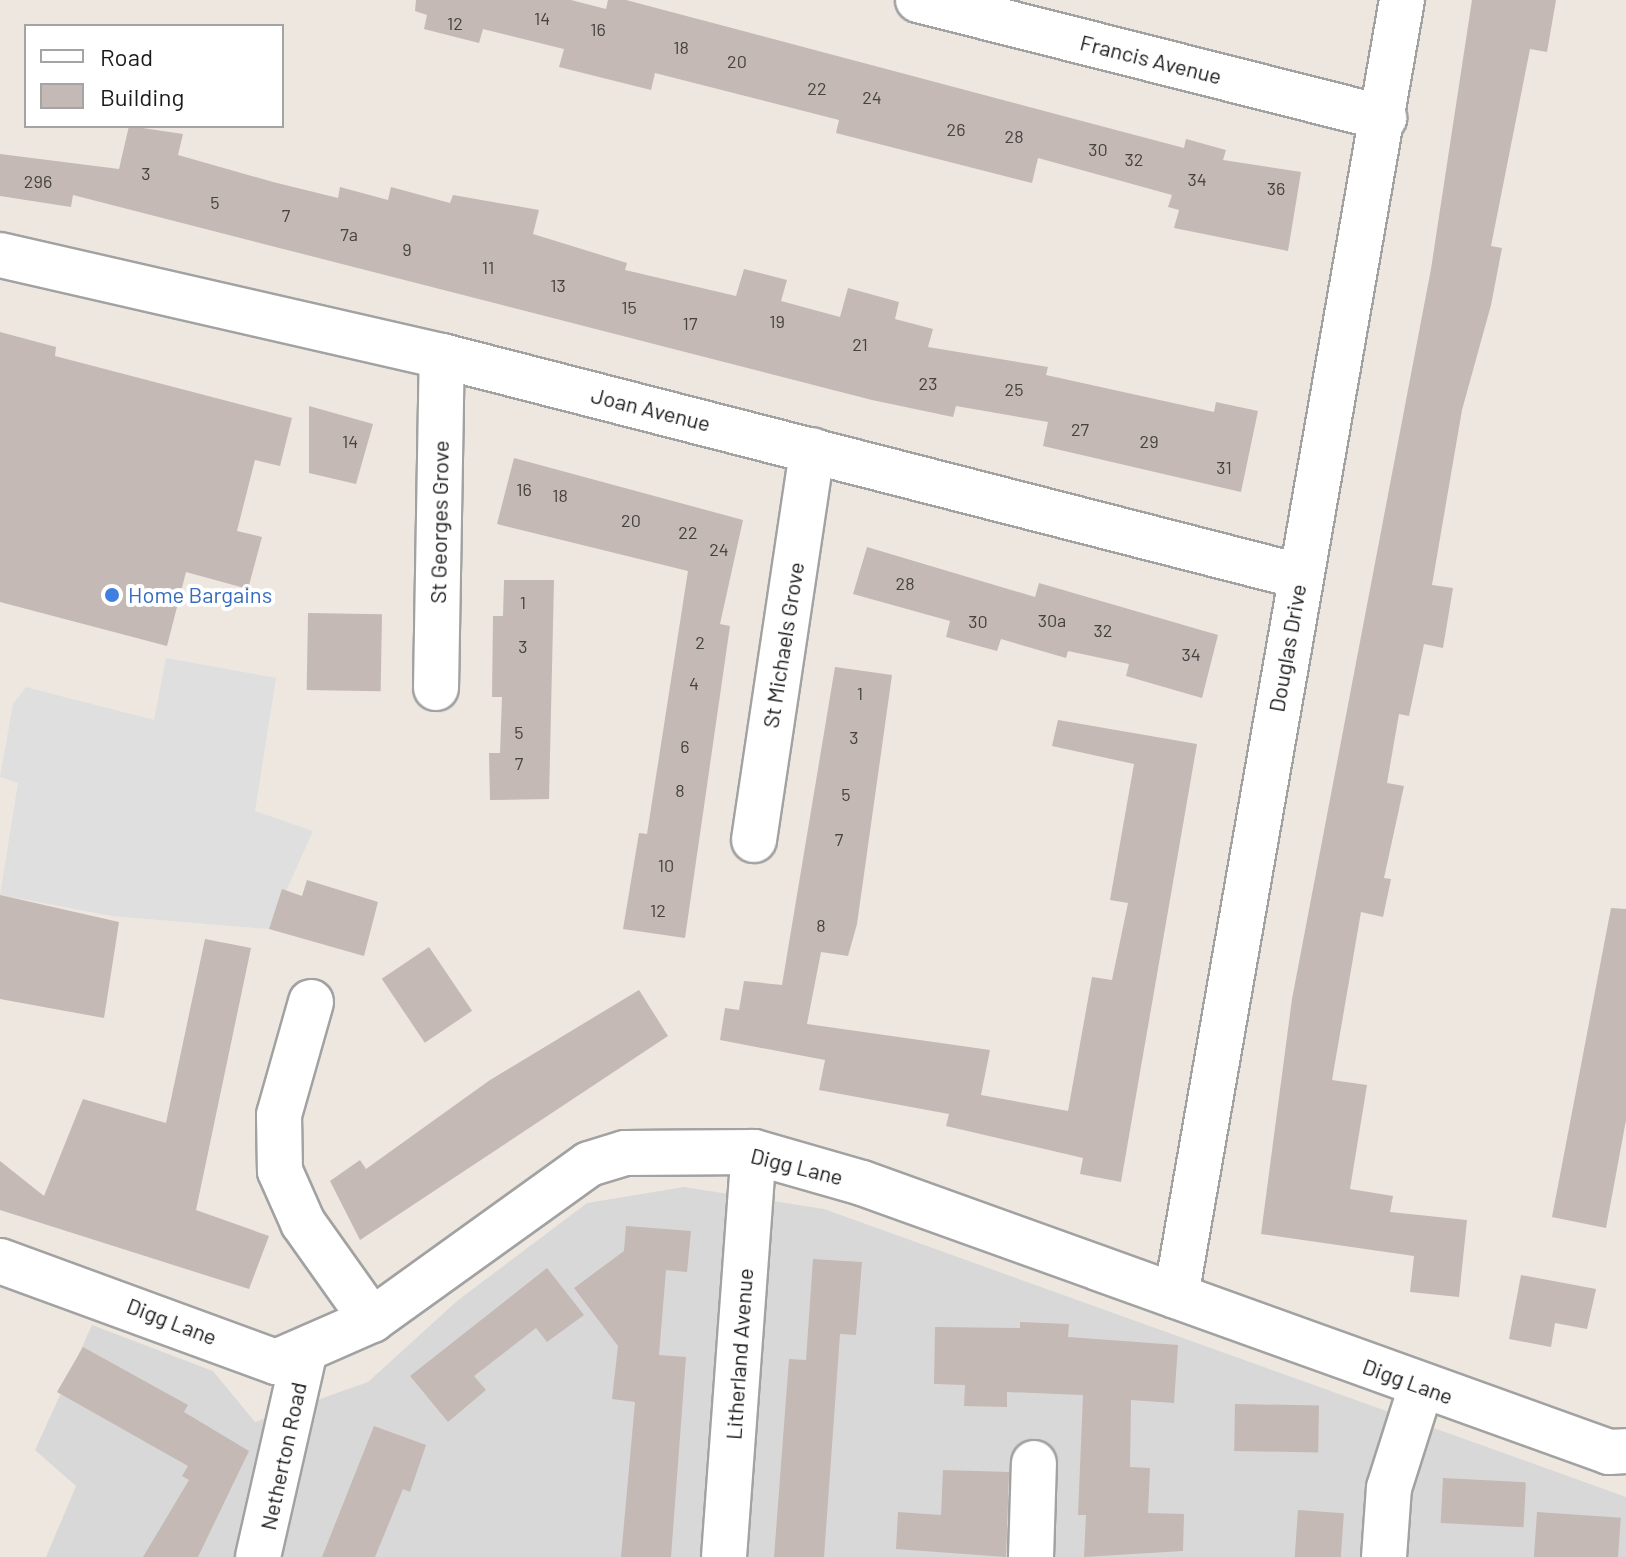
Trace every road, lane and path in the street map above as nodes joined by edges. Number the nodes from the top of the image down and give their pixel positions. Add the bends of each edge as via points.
1 (918, 0) edge
2 (1402, 0) edge
3 (1384, 118) junction
4 (0, 255) edge
5 (442, 356) junction
6 (812, 450) junction
7 (1299, 576) junction
8 (436, 688) dead end
9 (754, 840) dead end
10 (311, 1002) dead end
11 (754, 1152) junction
12 (0, 1261) edge
13 (1176, 1296) junction
14 (372, 1320) junction
15 (304, 1354) junction
16 (1421, 1387) junction
17 (1626, 1451) edge
18 (1034, 1463) dead end
19 (258, 1557) edge
20 (724, 1557) edge
21 (1031, 1557) edge
22 (1384, 1557) edge

1 - 3 street, Francis Avenue
2 - 3 street, Douglas Drive
3 - 7 street, Douglas Drive
4 - 5 street, Joan Avenue
5 - 6 street, Joan Avenue
5 - 8 street, St Georges Grove
6 - 7 street, Joan Avenue
6 - 9 street, St Michaels Grove
7 - 13 street, Douglas Drive
10 - 14 street via 279,1115 280,1171 303,1223
11 - 13 street, Digg Lane
11 - 14 street, Digg Lane via 625,1153 589,1164
11 - 20 street, Litherland Avenue
12 - 15 street, Digg Lane via 276,1362
13 - 16 street, Digg Lane
14 - 15 street, Digg Lane
15 - 19 street, Netherton Road
16 - 17 street, Digg Lane
16 - 22 street via 1389,1488
18 - 21 street

